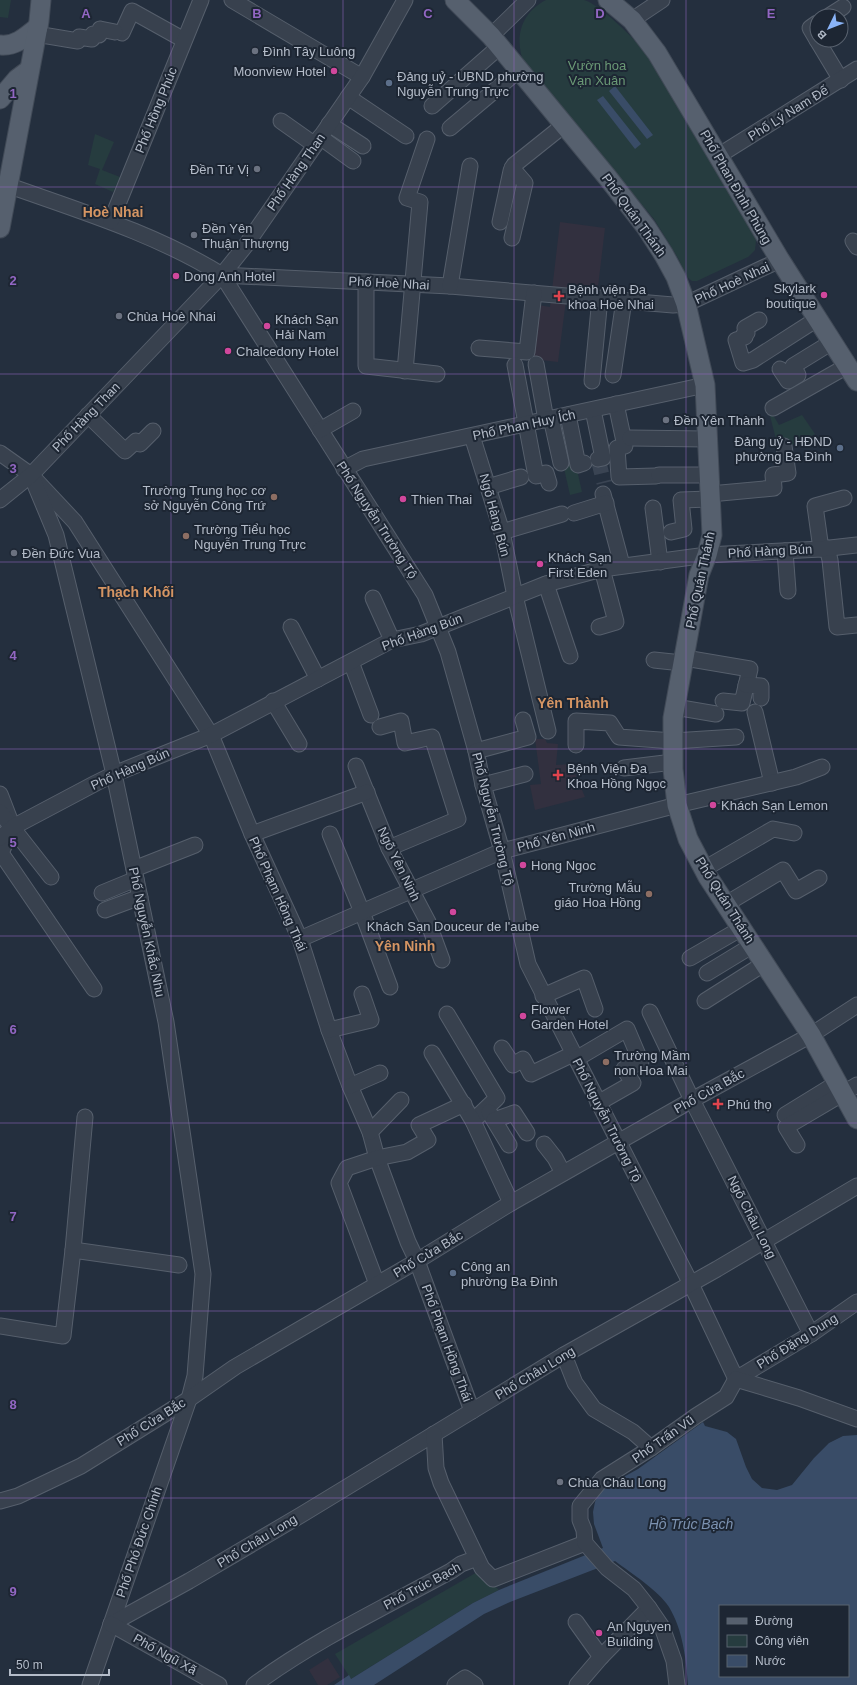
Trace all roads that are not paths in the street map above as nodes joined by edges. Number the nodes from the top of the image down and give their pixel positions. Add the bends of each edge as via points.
1 (41, 0) edge
2 (201, 0) edge
3 (232, 0) edge
4 (405, 0) edge
5 (455, 0) edge
6 (528, 0) edge
7 (608, 0) edge
8 (662, 0) edge
9 (632, 20) junction
10 (37, 31) junction
11 (184, 40) junction
12 (495, 42) junction
13 (0, 45) edge
14 (822, 48) edge
15 (857, 69) edge
16 (29, 70) junction
17 (519, 70) junction
18 (362, 77) junction
19 (841, 80) junction
20 (348, 97) junction
21 (0, 99) edge
22 (432, 106) dead end
23 (281, 121) dead end
24 (329, 124) junction
25 (564, 125) junction
26 (450, 128) dead end
27 (406, 136) dead end
28 (427, 139) dead end
29 (317, 141) junction
30 (363, 146) dead end
31 (718, 156) junction
32 (353, 161) dead end
33 (470, 166) dead end
34 (512, 168) junction
35 (7, 185) junction
36 (111, 221) junction
37 (500, 222) dead end
38 (0, 228) edge
39 (512, 238) dead end
40 (780, 260) junction
41 (222, 275) junction
42 (366, 282) junction
43 (413, 284) junction
44 (450, 286) junction
45 (534, 293) junction
46 (600, 298) junction
47 (624, 300) junction
48 (686, 304) junction
49 (817, 319) junction
50 (759, 320) dead end
51 (832, 342) junction
52 (479, 348) dead end
53 (536, 364) dead end
54 (515, 365) dead end
55 (780, 369) dead end
56 (405, 371) junction
57 (853, 372) edge
58 (437, 374) dead end
59 (613, 375) dead end
60 (592, 381) dead end
61 (705, 385) junction
62 (616, 404) junction
63 (773, 408) dead end
64 (593, 410) junction
65 (353, 411) dead end
66 (88, 415) junction
67 (568, 415) junction
68 (549, 419) junction
69 (526, 424) junction
70 (320, 430) junction
71 (153, 432) dead end
72 (472, 436) junction
73 (630, 438) dead end
74 (706, 439) junction
75 (784, 446) dead end
76 (0, 453) edge
77 (598, 459) tunnel mouth
78 (561, 463) dead end
79 (584, 463) tunnel mouth
80 (344, 469) junction
81 (31, 475) junction
82 (708, 475) junction
83 (521, 477) dead end
84 (549, 483) dead end
85 (488, 487) junction
86 (710, 496) junction
87 (844, 498) dead end
88 (0, 500) edge
89 (652, 508) dead end
90 (75, 522) junction
91 (502, 532) junction
92 (671, 532) dead end
93 (56, 535) junction
94 (857, 545) edge
95 (824, 549) junction
96 (785, 551) junction
97 (707, 555) junction
98 (660, 562) junction
99 (622, 566) junction
100 (602, 569) junction
101 (546, 584) junction
102 (788, 591) dead end
103 (515, 596) junction
104 (373, 598) dead end
105 (857, 625) edge
106 (291, 626) dead end
107 (439, 626) junction
108 (599, 627) dead end
109 (392, 640) junction
110 (570, 656) dead end
111 (654, 660) dead end
112 (684, 660) junction
113 (351, 662) junction
114 (318, 679) junction
115 (746, 685) junction
116 (273, 701) junction
117 (675, 707) junction
118 (524, 720) dead end
119 (548, 731) dead end
120 (211, 735) junction
121 (736, 737) dead end
122 (673, 742) junction
123 (299, 744) dead end
124 (576, 745) dead end
125 (476, 751) junction
126 (673, 762) junction
127 (356, 766) dead end
128 (822, 767) dead end
129 (624, 768) dead end
130 (114, 774) junction
131 (526, 774) dead end
132 (772, 783) junction
133 (483, 785) junction
134 (367, 792) junction
135 (0, 794) edge
136 (677, 805) junction
137 (0, 812) edge
138 (12, 827) junction
139 (794, 833) dead end
140 (252, 834) junction
141 (330, 834) dead end
142 (0, 838) edge
143 (195, 845) dead end
144 (389, 848) junction
145 (502, 851) junction
146 (704, 869) junction
147 (135, 874) junction
148 (51, 877) dead end
149 (819, 878) dead end
150 (411, 890) junction
151 (102, 893) dead end
152 (140, 897) junction
153 (726, 904) junction
154 (105, 910) dead end
155 (362, 912) junction
156 (742, 928) junction
157 (300, 939) junction
158 (753, 945) junction
159 (690, 958) dead end
160 (442, 960) dead end
161 (765, 963) junction
162 (707, 973) dead end
163 (390, 987) dead end
164 (94, 989) dead end
165 (362, 994) dead end
166 (544, 996) junction
167 (705, 1001) dead end
168 (857, 1005) edge
169 (595, 1009) dead end
170 (650, 1012) dead end
171 (447, 1014) dead end
172 (329, 1030) junction
173 (811, 1035) junction
174 (502, 1048) dead end
175 (432, 1053) dead end
176 (574, 1056) junction
177 (380, 1073) dead end
178 (350, 1086) junction
179 (846, 1087) edge
180 (401, 1100) dead end
181 (692, 1100) junction
182 (598, 1103) junction
183 (464, 1104) junction
184 (487, 1107) junction
185 (785, 1115) dead end
186 (86, 1117) dead end
187 (857, 1119) edge
188 (494, 1120) junction
189 (473, 1121) junction
190 (370, 1132) junction
191 (526, 1133) dead end
192 (618, 1142) junction
193 (544, 1144) dead end
194 (509, 1145) dead end
195 (797, 1145) dead end
196 (377, 1158) junction
197 (563, 1173) junction
198 (857, 1186) edge
199 (511, 1203) junction
200 (764, 1241) junction
201 (73, 1250) junction
202 (417, 1261) junction
203 (179, 1265) dead end
204 (377, 1284) junction
205 (691, 1284) junction
206 (857, 1302) edge
207 (0, 1326) edge
208 (811, 1334) junction
209 (564, 1355) junction
210 (736, 1379) junction
211 (189, 1399) junction
212 (472, 1411) junction
213 (857, 1419) edge
214 (434, 1434) junction
215 (652, 1448) junction
216 (0, 1501) edge
217 (585, 1543) junction
218 (477, 1558) junction
219 (649, 1608) junction
220 (576, 1622) dead end
221 (111, 1624) junction
222 (601, 1657) junction
223 (90, 1685) edge
224 (219, 1685) edge
225 (254, 1685) edge
226 (456, 1685) edge
227 (475, 1685) edge
228 (577, 1685) edge
229 (676, 1685) edge

1 - 10 main road
2 - 11 street, Phố Hồng Phúc
3 - 18 street
4 - 18 street, Phố Hàng Than
5 - 12 main road, Phố Quán Thánh
6 - 12 street
7 - 9 main road, Phố Phan Đình Phùng
8 - 9 street
9 - 31 main road, Phố Phan Đình Phùng via 657,53
10 - 11 street via 78,41 79,37 92,39 93,34 99,35 100,30 118,32 132,11
10 - 13 main road via 10,45
10 - 16 main road
11 - 36 street, Phố Hồng Phúc
12 - 17 main road, Phố Quán Thánh
12 - 22 street
14 - 19 street
15 - 19 street, Phố Lý Nam Đế
16 - 21 main road via 17,79
16 - 35 main road
17 - 25 main road, Phố Quán Thánh
17 - 26 street
18 - 20 street, Phố Hàng Than
19 - 31 street, Phố Lý Nam Đế
20 - 24 street, Phố Hàng Than
20 - 27 street
23 - 29 street
24 - 29 street, Phố Hàng Than
24 - 30 street
25 - 34 street
25 - 48 main road, Phố Quán Thánh via 646,227 676,278
28 - 43 street via 407,198 420,202
29 - 32 street
29 - 41 street, Phố Hàng Than via 246,245
31 - 40 main road, Phố Phan Đình Phùng
33 - 44 street
34 - 37 street
34 - 39 street via 525,183
35 - 36 street, Phố Hoè Nhai
35 - 38 main road
36 - 41 street, Phố Hoè Nhai via 203,263
40 - 48 street, Phố Hoè Nhai
40 - 49 main road, Phố Phan Đình Phùng
41 - 42 street, Phố Hoè Nhai
41 - 66 street, Phố Hàng Than
41 - 70 street, Phố Nguyễn Trường Tộ
42 - 43 street, Phố Hoè Nhai
42 - 56 street via 366,366
43 - 44 street, Phố Hoè Nhai
43 - 56 street
44 - 45 street, Phố Hoè Nhai
45 - 46 street, Phố Hoè Nhai
45 - 52 street via 527,352
46 - 47 street, Phố Hoè Nhai
46 - 60 street
47 - 48 street, Phố Hoè Nhai
47 - 59 street
48 - 61 main road, Phố Quán Thánh
49 - 50 street via 753,360 743,363 736,340 745,337 745,328
49 - 51 main road, Phố Phan Đình Phùng
51 - 55 street via 793,366 798,375 788,381
51 - 57 main road, Phố Phan Đình Phùng
53 - 68 street
54 - 69 street
56 - 58 street
57 - 63 street
61 - 62 street, Phố Phan Huy Ích
61 - 74 main road, Phố Quán Thánh
62 - 64 street, Phố Phan Huy Ích
62 - 82 street via 625,446 617,448 619,477
64 - 67 street, Phố Phan Huy Ích
64 - 77 street via 603,458
65 - 70 street
66 - 71 street via 125,451 136,441 140,444
66 - 81 street, Phố Hàng Than
67 - 68 street, Phố Phan Huy Ích
67 - 79 street via 578,465
68 - 69 street, Phố Phan Huy Ích
68 - 78 street
69 - 72 street, Phố Phan Huy Ích
69 - 84 street via 536,476 546,473
70 - 80 street, Phố Nguyễn Trường Tộ
72 - 80 street, Phố Phan Huy Ích via 363,459
72 - 85 street, Ngõ Hàng Bún
73 - 74 street
74 - 82 main road, Phố Quán Thánh
75 - 86 street via 788,473 773,475 774,488
76 - 81 street, Phố Phạm Hồng Thái
80 - 107 street, Phố Nguyễn Trường Tộ via 425,595
81 - 88 street, Phố Hàng Than
81 - 90 street, Phố Phạm Hồng Thái
81 - 93 street, Phố Nguyễn Khắc Nhu
82 - 86 main road, Phố Quán Thánh
83 - 85 street
85 - 91 street, Ngõ Hàng Bún
86 - 92 street via 682,500 684,529
86 - 97 main road, Phố Quán Thánh via 712,535
87 - 95 street via 815,506
89 - 98 street
90 - 93 street via 63,523
90 - 120 street, Phố Phạm Hồng Thái
91 - 99 street via 568,514 605,499
91 - 103 street, Ngõ Hàng Bún
93 - 130 street, Phố Nguyễn Khắc Nhu
94 - 95 street, Phố Hàng Bún
95 - 96 street, Phố Hàng Bún
95 - 105 street via 830,560 837,627
96 - 97 street, Phố Hàng Bún
96 - 102 street
97 - 98 street, Phố Hàng Bún
97 - 112 main road, Phố Quán Thánh via 699,575
98 - 99 street, Phố Hàng Bún
99 - 100 street, Phố Hàng Bún
100 - 101 street, Phố Hàng Bún
100 - 108 street via 616,622
101 - 103 street, Phố Hàng Bún
101 - 110 street
103 - 107 street, Phố Hàng Bún
103 - 119 street, Ngõ Hàng Bún
104 - 109 street
106 - 114 street
107 - 109 street, Phố Hàng Bún via 421,634
107 - 125 street, Phố Nguyễn Trường Tộ
109 - 113 street, Phố Hàng Bún
111 - 112 street
112 - 115 street via 750,669
112 - 117 main road, Phố Quán Thánh
113 - 114 street, Phố Hàng Bún
113 - 144 street via 375,721 402,721 405,743 432,737 458,819
114 - 116 street, Phố Hàng Bún
115 - 117 street via 742,703 720,707
115 - 132 street via 761,686 758,705
116 - 120 street, Phố Hàng Bún
116 - 123 street
117 - 122 main road, Phố Quán Thánh
118 - 125 street via 528,737
120 - 130 street, Phố Hàng Bún
120 - 140 street, Phố Phạm Hồng Thái
121 - 122 street
122 - 124 street via 618,737 610,723 576,721
122 - 126 main road, Phố Quán Thánh
125 - 133 street, Phố Nguyễn Trường Tộ
126 - 129 street
126 - 136 main road, Phố Quán Thánh
127 - 134 street, Ngõ Yên Ninh
128 - 132 street, Phố Yên Ninh via 796,778
130 - 138 street, Phố Hàng Bún
130 - 147 street, Phố Nguyễn Khắc Nhu
131 - 133 street
132 - 136 street, Phố Yên Ninh
133 - 145 street, Phố Nguyễn Trường Tộ
134 - 140 street
134 - 144 street, Ngõ Yên Ninh
135 - 138 street
136 - 145 street, Phố Yên Ninh
136 - 146 main road, Phố Quán Thánh via 688,839
137 - 138 street
138 - 142 street, Phố Hàng Bún
138 - 148 street
138 - 164 street via 2,853
139 - 146 street via 773,829
140 - 157 street, Phố Phạm Hồng Thái
141 - 155 street
143 - 147 street
144 - 150 street, Ngõ Yên Ninh
145 - 150 street, Phố Yên Ninh
145 - 166 street, Phố Nguyễn Trường Tộ via 528,964
146 - 153 main road, Phố Quán Thánh
147 - 151 street
147 - 152 street, Phố Nguyễn Khắc Nhu
149 - 153 street via 796,891 783,870
150 - 155 street, Phố Yên Ninh
150 - 160 street, Ngõ Yên Ninh via 428,922
152 - 154 street
152 - 211 street, Phố Nguyễn Khắc Nhu via 166,1022 203,1274 195,1376
153 - 156 main road, Phố Quán Thánh
155 - 157 street, Phố Yên Ninh
155 - 163 street
156 - 158 main road, Phố Quán Thánh
156 - 159 street
157 - 172 street, Phố Phạm Hồng Thái
158 - 161 main road, Phố Quán Thánh
158 - 162 street
161 - 167 street
161 - 173 main road, Phố Quán Thánh
165 - 172 street via 371,1020
166 - 169 street via 584,978
166 - 176 street, Phố Nguyễn Trường Tộ
168 - 173 street, Phố Cửa Bắc
170 - 181 street, Ngõ Châu Long
171 - 184 street via 497,1098
172 - 178 street, Phố Phạm Hồng Thái
173 - 179 main road, Phố Quán Thánh
173 - 181 street, Phố Cửa Bắc
174 - 176 street via 513,1065 523,1059 531,1074
175 - 183 street
176 - 182 street, Phố Nguyễn Trường Tộ
176 - 182 street via 627,1030 640,1062 624,1069 633,1083
177 - 178 street
178 - 190 street, Phố Phạm Hồng Thái
179 - 185 street
179 - 187 main road, Phố Quán Thánh
179 - 195 street via 786,1126
180 - 190 street
181 - 192 street, Phố Cửa Bắc
181 - 200 street, Ngõ Châu Long
182 - 192 street, Phố Nguyễn Trường Tộ
183 - 189 street
183 - 196 street via 419,1125 428,1140 407,1152
184 - 188 street
184 - 189 street
186 - 201 street
188 - 191 street via 514,1113
188 - 194 street
189 - 199 street
190 - 196 street, Phố Phạm Hồng Thái
192 - 197 street, Phố Cửa Bắc
192 - 205 street, Phố Nguyễn Trường Tộ
193 - 197 street
196 - 202 street, Phố Phạm Hồng Thái
196 - 204 street via 347,1168 339,1183
197 - 199 street, Phố Cửa Bắc
198 - 200 street, Phố Châu Long
199 - 202 street, Phố Cửa Bắc
200 - 205 street, Phố Châu Long
200 - 208 street, Ngõ Châu Long
201 - 203 street
201 - 207 street via 63,1336
202 - 204 street, Phố Cửa Bắc
202 - 212 street, Phố Phạm Hồng Thái
204 - 211 street, Phố Cửa Bắc via 235,1367
205 - 209 street, Phố Châu Long
205 - 210 street, Phố Nguyễn Trường Tộ
206 - 208 street, Phố Đặng Dung
208 - 210 street, Phố Đặng Dung
209 - 212 street, Phố Châu Long
209 - 215 street via 575,1383 594,1409 633,1432
210 - 213 street
210 - 215 street, Phố Trấn Vũ via 726,1397
211 - 216 street, Phố Cửa Bắc via 81,1466 18,1496
211 - 221 street, Phố Phó Đức Chính
212 - 214 street, Phố Châu Long
214 - 218 street, Phố Trúc Bạch via 436,1468 441,1483
214 - 221 street, Phố Châu Long via 215,1566
215 - 217 street, Phố Trấn Vũ via 602,1479 580,1506
217 - 218 street via 493,1579 482,1568
217 - 219 street via 607,1568 634,1589
218 - 225 street, Phố Trúc Bạch via 368,1614
219 - 222 street
219 - 229 street via 662,1627 669,1644 674,1661
220 - 222 street
221 - 223 street, Phố Phó Đức Chính
221 - 224 street, Phố Ngũ Xã
222 - 228 street
226 - 227 street via 465,1678

